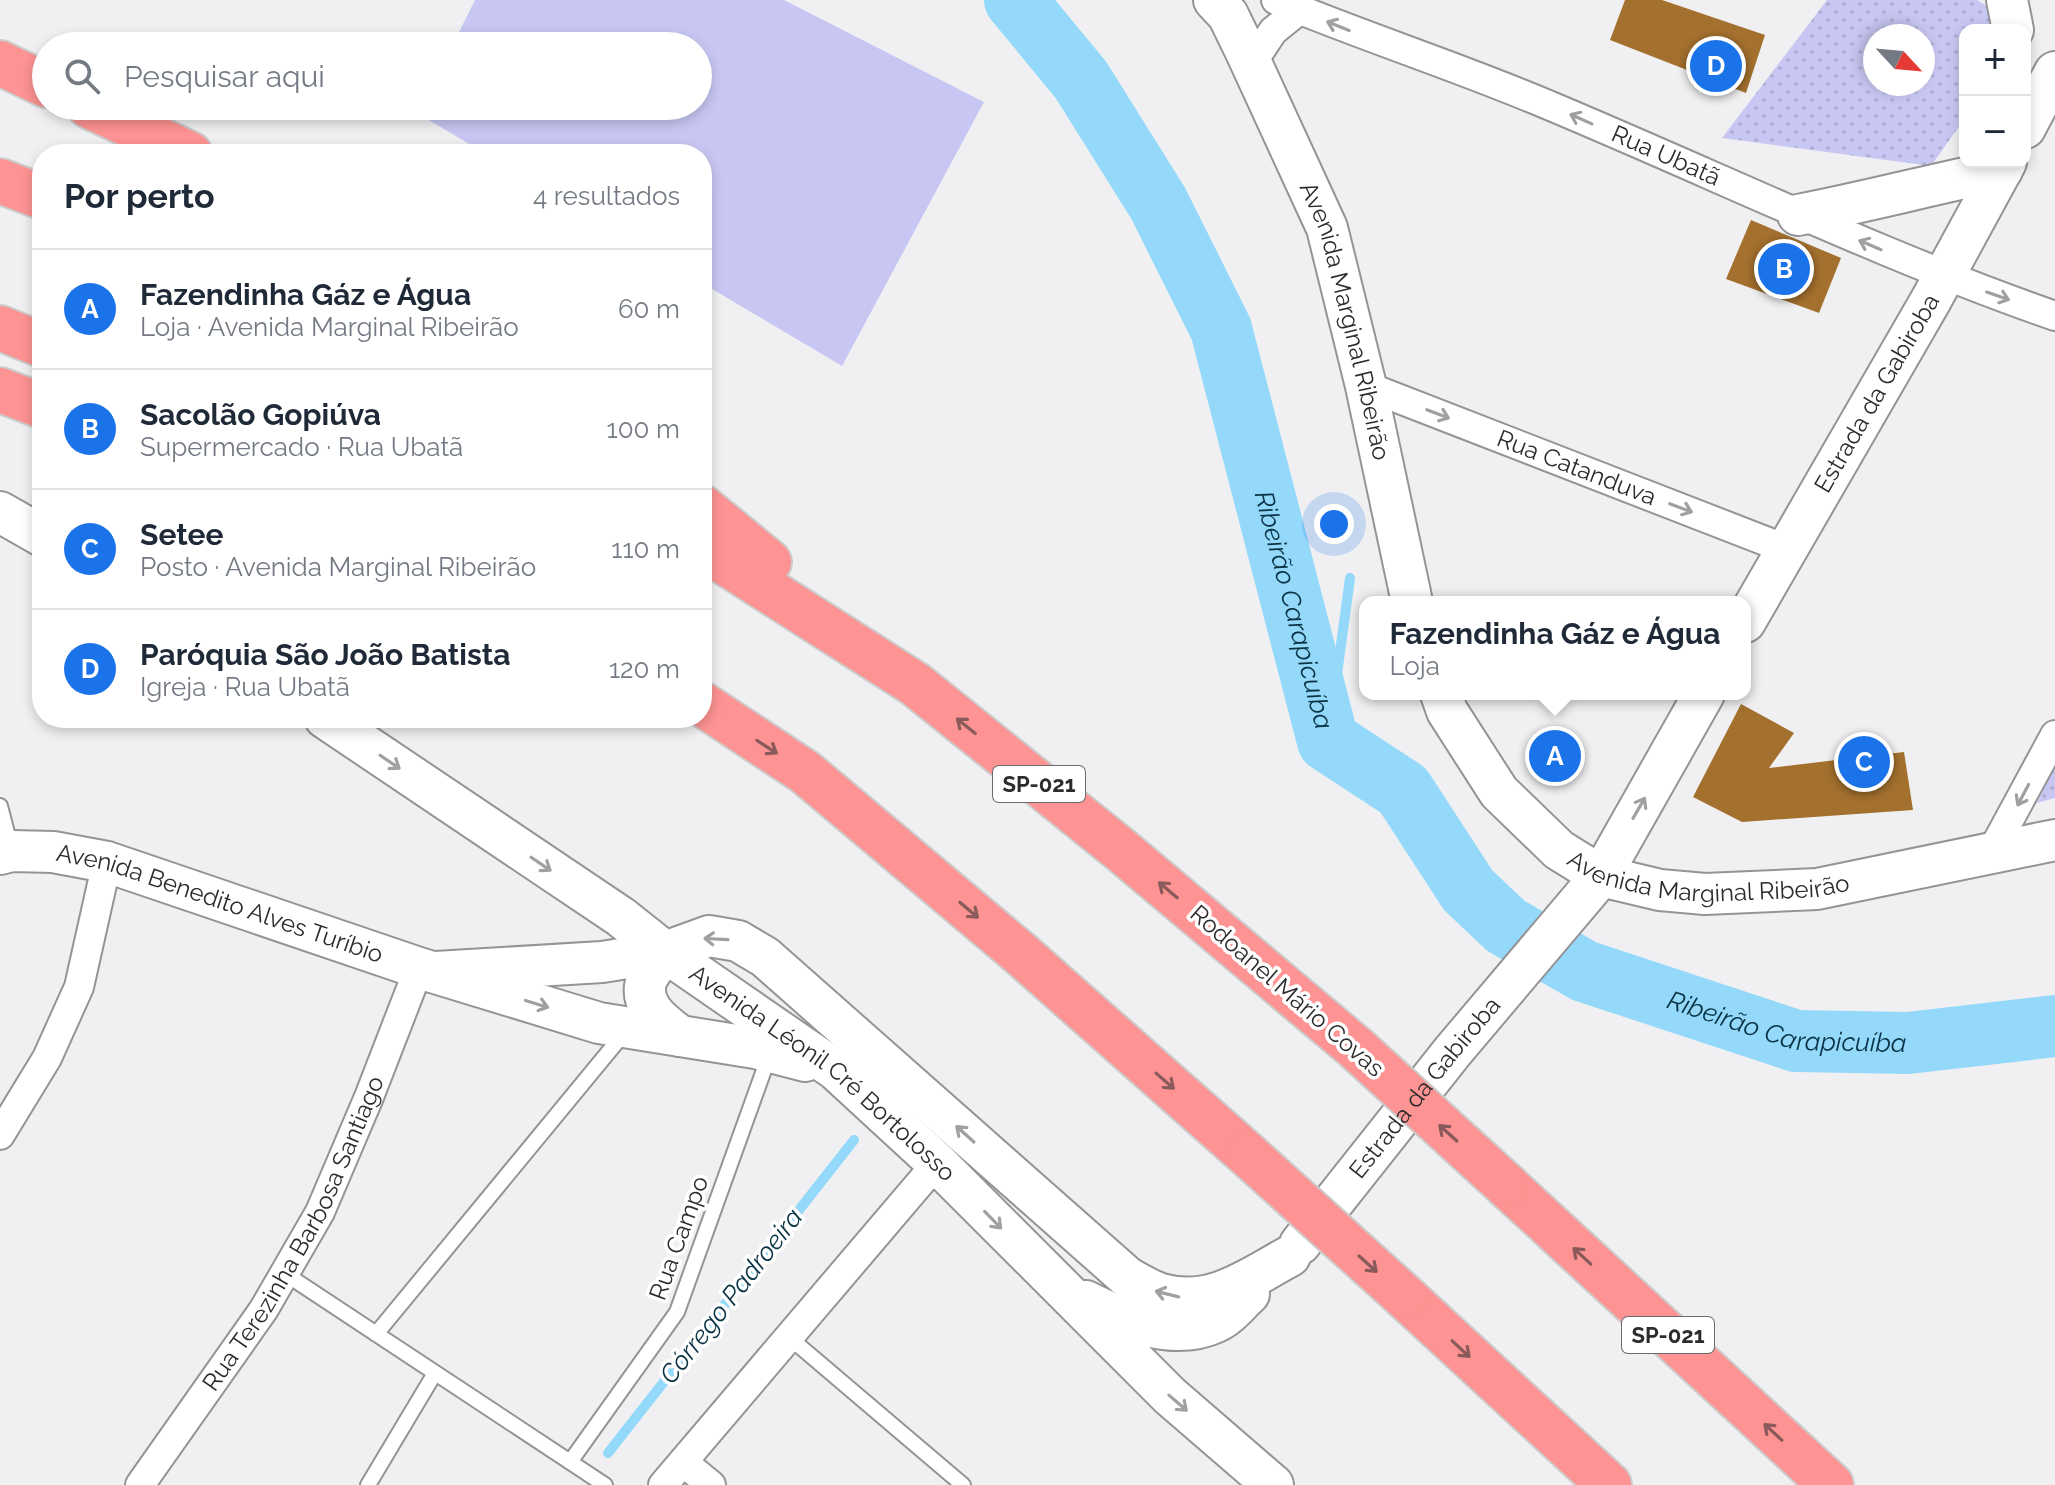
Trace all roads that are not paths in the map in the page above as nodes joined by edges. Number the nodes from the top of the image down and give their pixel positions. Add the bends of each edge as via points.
1 (1191, 0) edge
2 (1214, 0) edge
3 (2007, 0) edge
4 (1288, 5) edge
5 (2012, 24) edge
6 (1249, 58) junction
7 (0, 63) edge
8 (2055, 72) edge
9 (32, 78) edge
10 (2031, 117) edge
11 (118, 120) edge
12 (169, 144) edge
13 (1996, 168) edge
14 (2003, 168) edge
15 (0, 181) edge
16 (32, 193) edge
17 (1798, 215) junction
18 (1942, 275) junction
19 (2055, 316) edge
20 (0, 328) edge
21 (32, 341) edge
22 (1366, 386) junction
23 (0, 390) edge
24 (32, 402) edge
25 (0, 512) edge
26 (712, 515) edge
27 (0, 523) edge
28 (32, 531) edge
29 (32, 534) edge
30 (1786, 549) junction
31 (712, 554) edge
32 (1411, 596) edge
33 (1751, 611) edge
34 (915, 684) junction
35 (1443, 700) edge
36 (1701, 700) edge
37 (712, 711) edge
38 (340, 728) edge
39 (2055, 735) edge
40 (0, 806) edge
41 (2055, 840) edge
42 (6, 852) edge
43 (1990, 855) junction
44 (107, 862) junction
45 (1601, 876) junction
46 (665, 952) junction
47 (428, 970) junction
48 (627, 1028) junction
49 (680, 1036) junction
50 (770, 1051) junction
51 (836, 1070) junction
52 (0, 1135) edge
53 (937, 1163) junction
54 (1290, 1256) junction
55 (284, 1273) junction
56 (1058, 1287) junction
57 (376, 1334) junction
58 (790, 1338) junction
59 (435, 1373) junction
60 (570, 1462) junction
61 (683, 1462) junction
62 (140, 1485) edge
63 (368, 1485) edge
64 (605, 1485) edge
65 (663, 1485) edge
66 (711, 1485) edge
67 (963, 1485) edge
68 (1273, 1485) edge
69 (1609, 1485) edge
70 (1831, 1485) edge

1 - 6 main road
2 - 6 main road, Avenida Marginal Ribeirão via 1228,15
3 - 5 main road
4 - 6 street
17 -> 4 street, Rua Ubatã via 1550,105
6 - 22 main road, Avenida Marginal Ribeirão via 1327,228
7 - 9 highway
8 - 10 main road
11 - 12 highway
13 - 17 main road
14 - 18 main road, Estrada da Gabiroba
15 - 16 highway
18 -> 17 street, Rua Ubatã
18 -> 19 street, Rua Ubatã
18 - 30 main road, Estrada da Gabiroba
20 - 21 highway
22 -> 30 street, Rua Catanduva
22 - 32 main road, Avenida Marginal Ribeirão
23 - 24 highway
25 - 28 main road
26 - 34 highway
27 - 29 street
30 - 33 main road, Estrada da Gabiroba
31 - 34 highway, Rodoanel Mário Covas / SP-021
70 -> 34 highway, Rodoanel Mário Covas / SP-021, bridge via 1356,1048
35 - 45 main road, Avenida Marginal Ribeirão via 1499,792 1559,850
45 -> 36 main road, Estrada da Gabiroba
37 -> 69 highway, bridge via 805,772 1021,954
38 -> 46 main road, Avenida Léonil Cré Bortolosso
39 -> 43 street
40 - 42 lane
41 - 43 main road, Avenida Marginal Ribeirão
42 - 44 main road, Avenida Benedito Alves Turíbio via 53,852
43 - 45 main road, Avenida Marginal Ribeirão via 1817,889 1766,892 1660,890
44 - 47 main road, Avenida Benedito Alves Turíbio
44 - 52 street via 79,987 47,1058
45 - 54 main road, Estrada da Gabiroba
46 - 47 main road, Avenida Benedito Alves Turíbio via 602,962
46 - 49 main road via 646,981 646,999
46 - 51 main road, Avenida Léonil Cré Bortolosso
54 -> 46 main road, Avenida Benedito Alves Turíbio via 1215,1295 1189,1299 1159,1293 1127,1277 765,957 738,941 709,936
47 -> 48 main road, Avenida Benedito Alves Turíbio
47 - 55 street, Rua Terezinha Barbosa Santiago via 320,1212
48 - 49 main road, Avenida Benedito Alves Turíbio
48 - 57 lane
49 - 50 main road, Avenida Benedito Alves Turíbio
50 - 51 main road, Avenida Benedito Alves Turíbio
50 - 60 lane, Rua Campo via 677,1312
51 - 53 main road, Avenida Léonil Cré Bortolosso
53 -> 56 main road, Avenida Léonil Cré Bortolosso
53 - 58 street
54 - 56 main road, Estrada da Gabiroba via 1219,1321 1192,1329 1144,1326
55 - 57 lane
55 - 62 street, Rua Terezinha Barbosa Santiago
56 -> 68 main road, Avenida Léonil Cré Bortolosso via 1170,1396
57 - 59 lane
58 - 61 street
58 - 67 lane
59 - 60 lane
59 - 63 lane
60 - 64 lane
61 - 65 street
61 - 66 street

